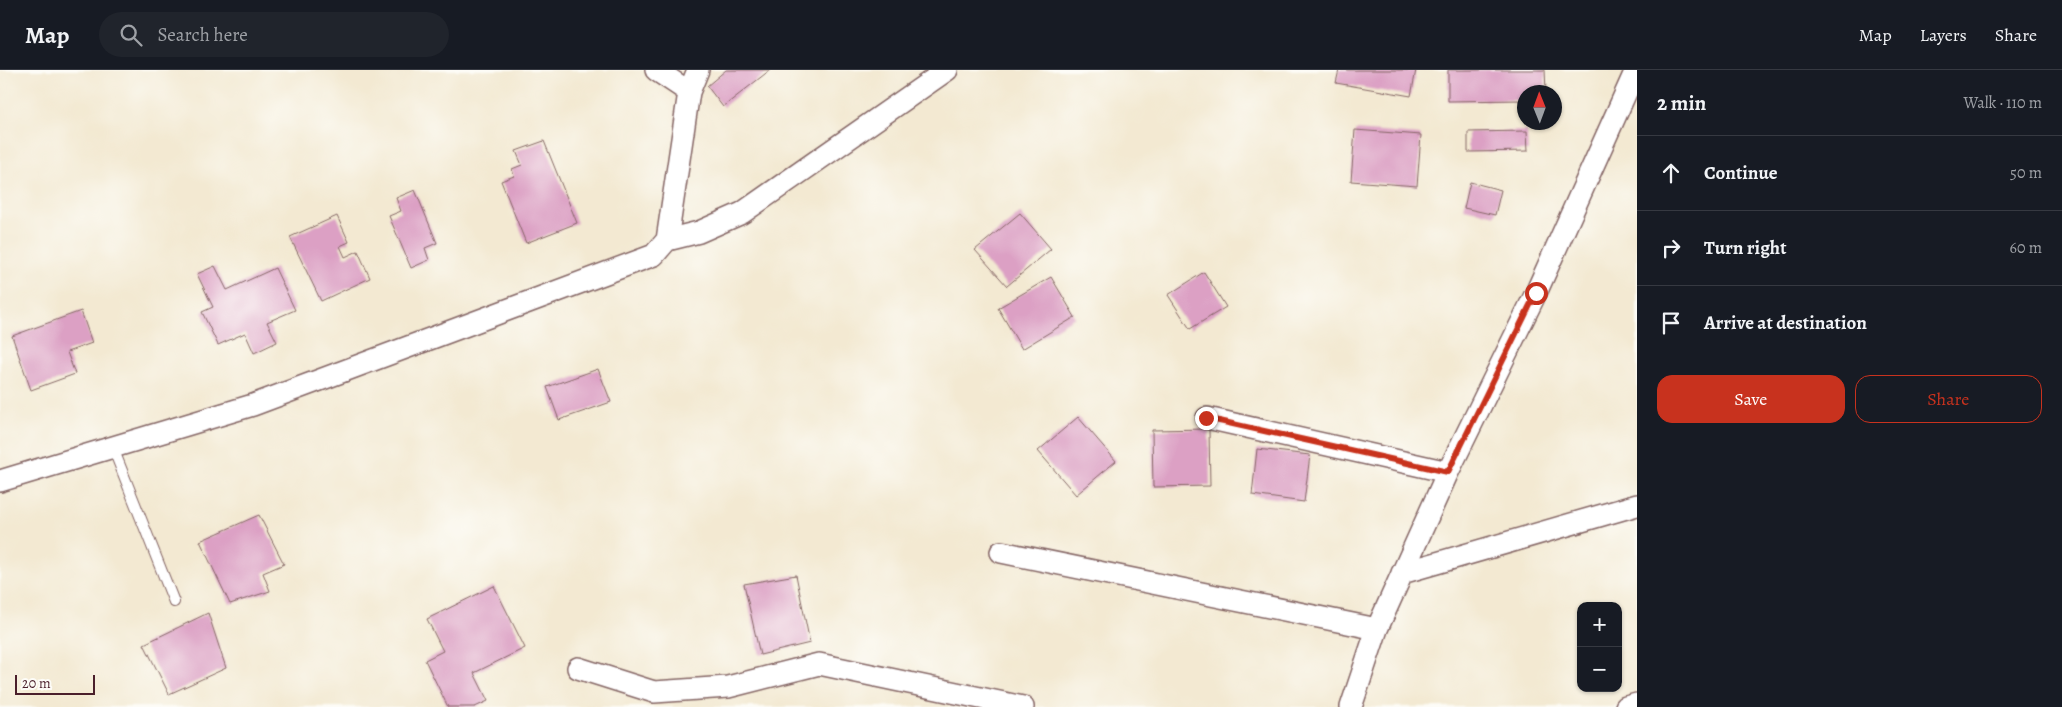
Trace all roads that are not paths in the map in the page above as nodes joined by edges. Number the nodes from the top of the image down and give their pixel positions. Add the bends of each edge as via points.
1 (656, 70) edge
2 (698, 70) edge
3 (947, 70) edge
4 (1636, 70) edge
5 (689, 92) junction
6 (667, 240) junction
7 (1206, 418) dead end
8 (113, 448) junction
9 (1448, 472) junction
10 (0, 482) edge
11 (1637, 505) edge
12 (1000, 552) dead end
13 (1402, 573) junction
14 (174, 602) dead end
15 (1377, 629) junction
16 (578, 668) dead end
17 (1637, 704) edge
18 (1023, 707) edge
19 (1350, 707) edge
20 (1626, 707) edge

1 - 5 street
2 - 5 street
3 - 6 street via 742,213 699,232
4 - 9 street via 1536,293
5 - 6 street
6 - 8 street via 654,255 636,262 253,405
7 - 9 street
8 - 10 street
8 - 14 lane
9 - 13 street
11 - 13 street
12 - 15 street
13 - 15 street
15 - 19 street
16 - 18 street via 654,692 728,687 820,664
17 - 20 street

